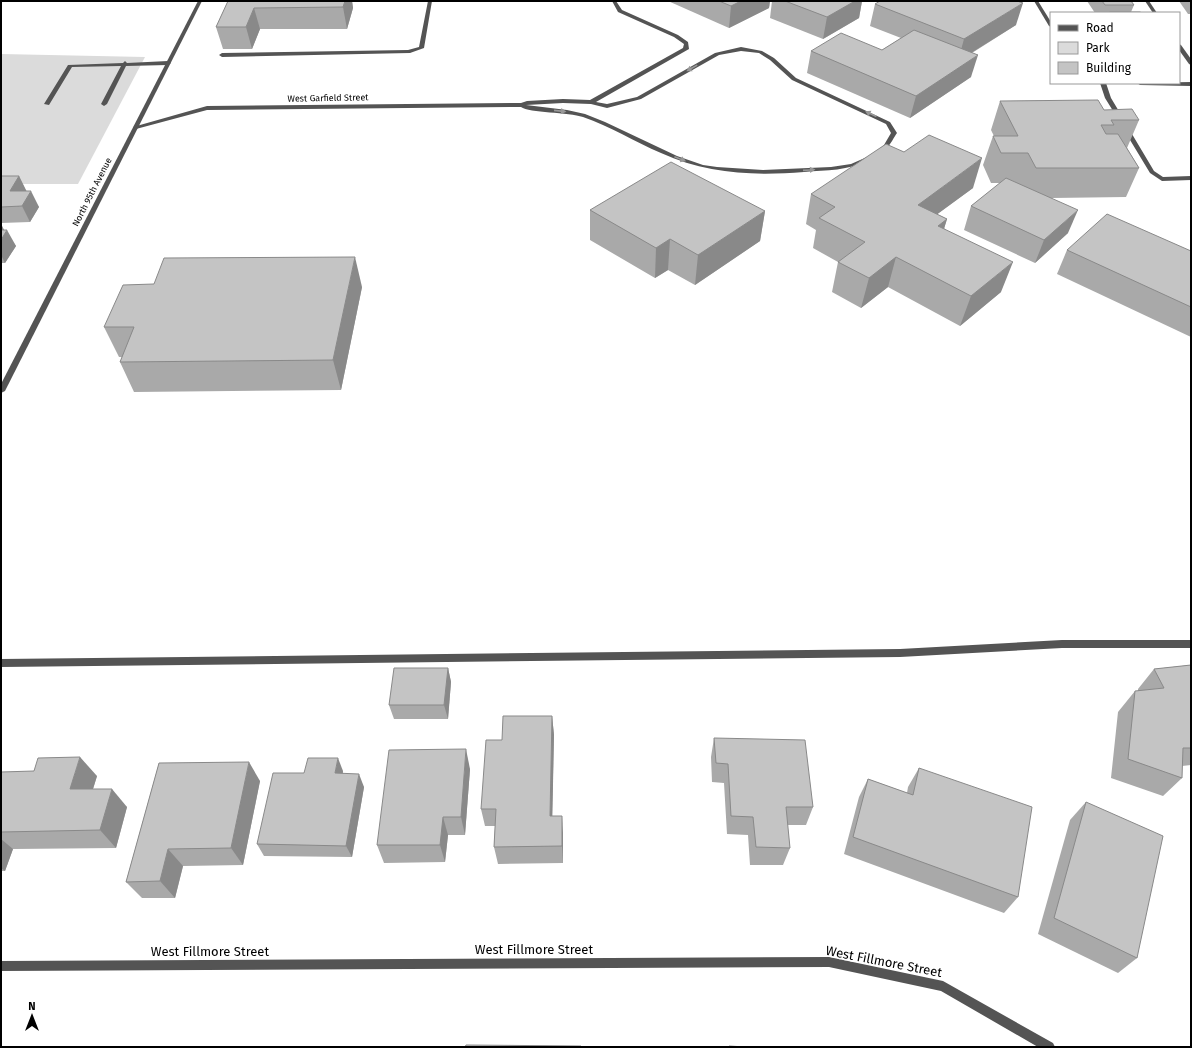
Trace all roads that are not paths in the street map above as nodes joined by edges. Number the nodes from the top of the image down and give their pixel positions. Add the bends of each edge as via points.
1 (200, 1) edge
2 (430, 1) edge
3 (614, 1) edge
4 (1036, 1) edge
5 (1147, 1) edge
6 (1154, 12) edge
7 (1050, 24) edge
8 (1180, 47) edge
9 (222, 55) dead end
10 (125, 63) junction
11 (168, 63) junction
12 (1191, 63) edge
13 (1103, 84) edge
14 (1180, 84) edge
15 (1191, 84) edge
16 (591, 102) junction
17 (47, 104) dead end
18 (104, 104) dead end
19 (522, 105) junction
20 (136, 127) junction
21 (1191, 178) edge
22 (1, 391) edge
23 (1191, 644) edge
24 (1, 663) edge
25 (1, 966) edge
26 (1049, 1047) edge

1 - 11 street, North 95th Avenue
2 - 9 street via 421,48 408,52
3 - 16 street via 620,11 676,36 686,43 686,49
4 - 7 street
5 - 6 street
8 - 12 street
10 - 11 street
10 - 17 street via 70,66
10 - 18 street
11 - 20 street, North 95th Avenue
13 - 21 street via 1108,98 1152,172 1162,179
14 - 15 street
16 - 19 street via 563,101
19 -> 16 street via 526,108 568,112 591,118 689,163 708,168 756,172 848,167 863,161 886,146 894,133 881,119 794,79 760,52 741,49 718,54 638,98 607,106
19 - 20 street, West Garfield Street via 207,108
20 - 22 street, North 95th Avenue
23 - 24 street via 1062,644 900,653
25 - 26 street, West Fillmore Street via 829,962 943,986

